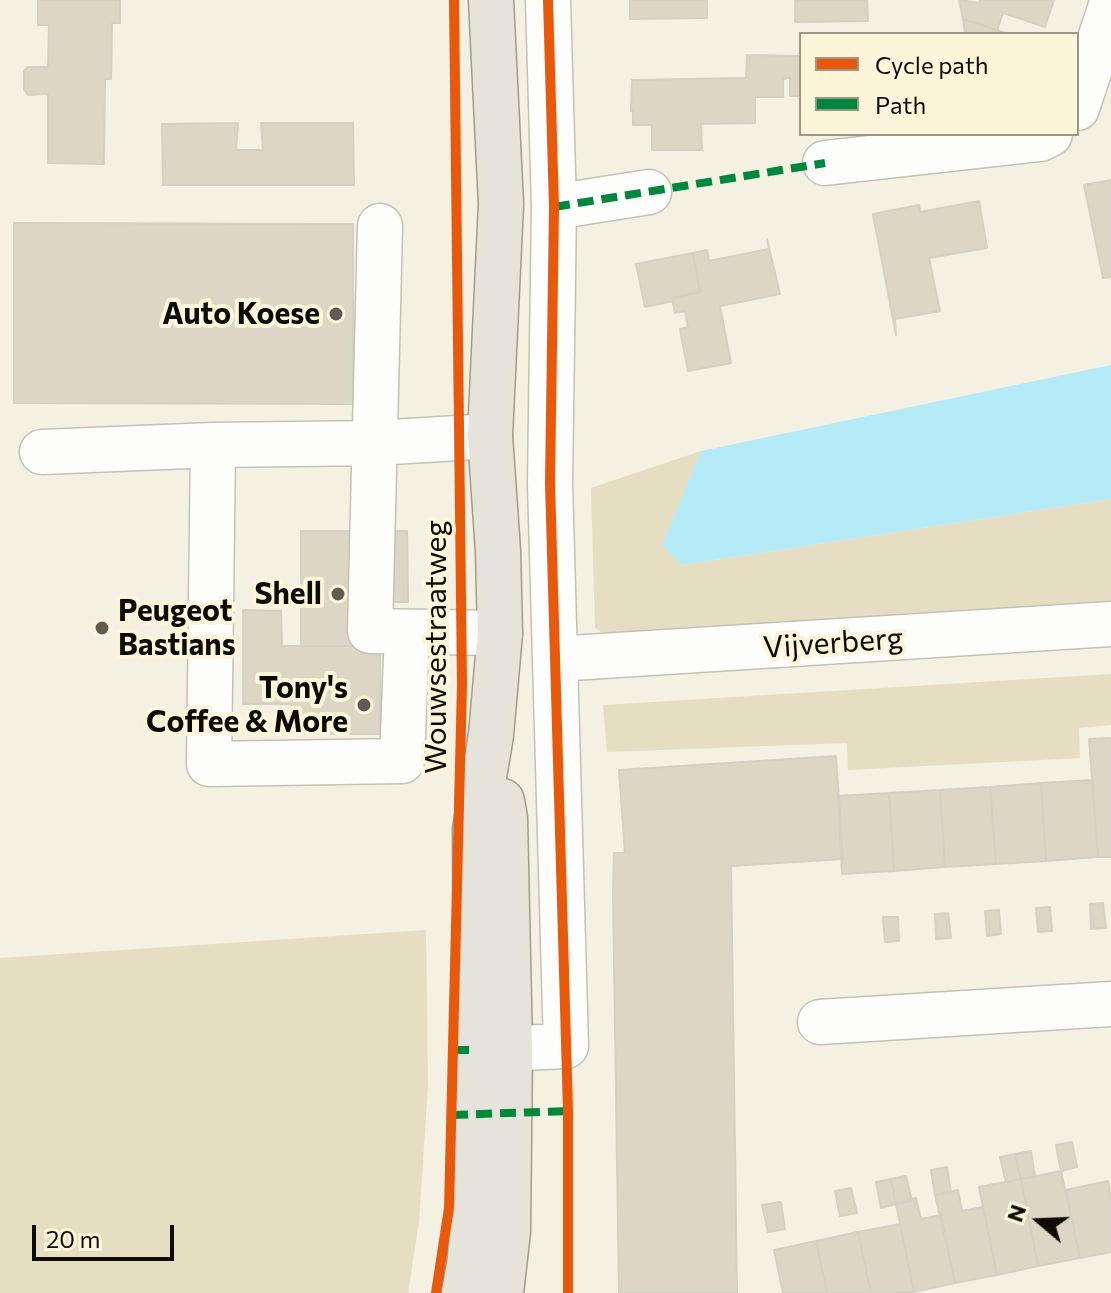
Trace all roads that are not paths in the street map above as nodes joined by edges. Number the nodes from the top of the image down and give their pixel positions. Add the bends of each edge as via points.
1 (491, 0) edge
2 (548, 0) edge
3 (1111, 6) edge
4 (1079, 102) edge
5 (1046, 136) edge
6 (825, 163) dead end
7 (649, 192) dead end
8 (554, 207) junction
9 (380, 226) dead end
10 (490, 436) junction
11 (376, 443) junction
12 (213, 445) junction
13 (42, 452) dead end
14 (1111, 624) edge
15 (407, 632) junction
16 (500, 633) junction
17 (555, 659) junction
18 (1111, 1004) edge
19 (820, 1022) dead end
20 (493, 1049) junction
21 (464, 1293) edge
22 (501, 1293) edge

1 - 10 main road, Wouwsestraatweg via 501,204
2 - 8 street
3 - 4 street
5 - 6 street
7 - 8 street
8 - 17 street via 550,483
9 - 11 street
10 - 11 street
10 - 16 main road, Wouwsestraatweg
11 - 12 street
11 - 15 street via 370,631
12 - 13 street
12 - 15 street via 209,764 402,761
14 - 17 street, Vijverberg
15 - 16 street
16 - 20 main road, Wouwsestraatweg via 491,735 505,818
17 - 20 street via 566,1046
18 - 19 street
20 - 21 main road, Wouwsestraatweg via 477,1115
20 - 22 main road, Wouwsestraatweg via 508,1231

